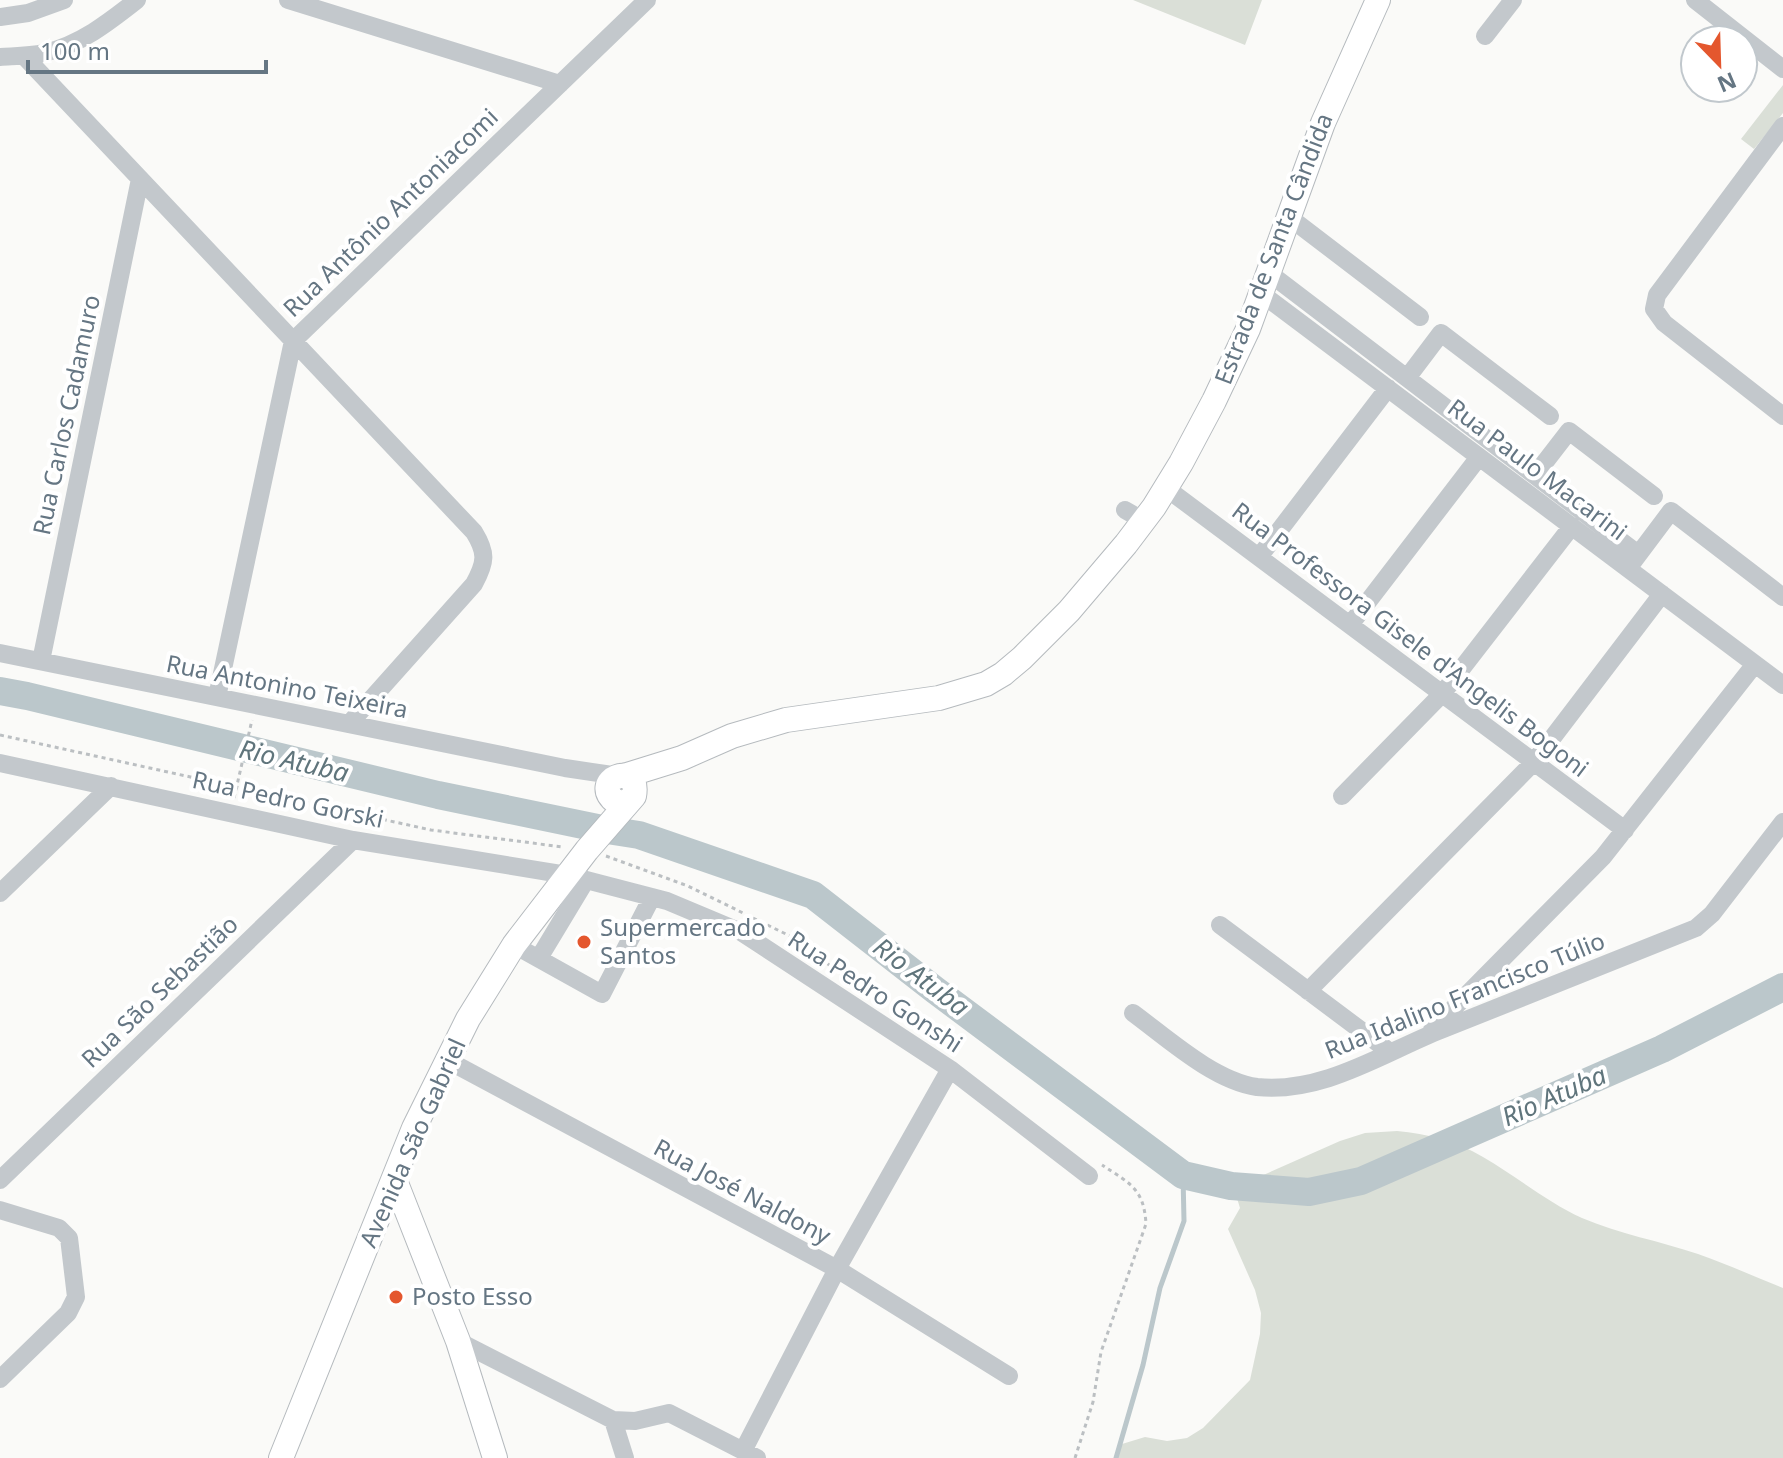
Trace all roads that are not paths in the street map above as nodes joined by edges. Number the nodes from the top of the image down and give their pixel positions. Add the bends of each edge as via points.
1 (64, 0) edge
2 (137, 0) edge
3 (288, 0) edge
4 (647, 0) edge
5 (1378, 0) edge
6 (1513, 0) edge
7 (1695, 0) edge
8 (0, 17) edge
9 (1485, 36) dead end
10 (24, 56) junction
11 (0, 57) edge
12 (1783, 69) edge
13 (560, 84) junction
14 (1783, 126) edge
15 (140, 179) junction
16 (1289, 217) junction
17 (1265, 284) junction
18 (1420, 317) dead end
19 (293, 341) junction
20 (1407, 378) junction
21 (1388, 388) junction
22 (1550, 416) dead end
23 (1783, 416) edge
24 (1479, 457) junction
25 (1535, 475) junction
26 (1166, 488) junction
27 (1654, 496) dead end
28 (1572, 526) junction
29 (1259, 557) junction
30 (1633, 561) junction
31 (1662, 594) junction
32 (1783, 597) edge
33 (1350, 625) junction
34 (0, 653) edge
35 (41, 661) junction
36 (1755, 664) junction
37 (1783, 685) edge
38 (1442, 694) junction
39 (217, 697) junction
40 (349, 724) junction
41 (1534, 762) junction
42 (0, 763) edge
43 (111, 786) junction
44 (621, 790) junction
45 (1342, 796) dead end
46 (1783, 822) edge
47 (1625, 830) junction
48 (353, 840) junction
49 (576, 878) junction
50 (0, 893) edge
51 (652, 897) junction
52 (1220, 925) dead end
53 (514, 945) junction
54 (539, 958) junction
55 (1308, 991) junction
56 (1133, 1013) dead end
57 (1428, 1035) junction
58 (1390, 1052) junction
59 (447, 1060) junction
60 (950, 1069) junction
61 (1091, 1167) road end
62 (394, 1178) junction
63 (0, 1180) edge
64 (0, 1210) edge
65 (837, 1269) junction
66 (458, 1341) junction
67 (1009, 1376) dead end
68 (0, 1379) edge
69 (613, 1420) junction
70 (750, 1454) edge
71 (281, 1458) edge
72 (495, 1458) edge
73 (625, 1458) edge

1 - 8 street
2 - 10 street via 88,36
3 - 13 street
4 - 13 street, Rua Antônio Antoniacomi
5 - 16 main road, Estrada de Santa Cândida via 1323,123
6 - 9 street
7 - 12 street
10 - 11 street
10 - 15 street
13 - 19 street, Rua Antônio Antoniacomi
14 - 23 street via 1657,295 1654,309 1664,323
15 - 19 street
15 - 35 street, Rua Carlos Cadamuro
16 - 17 main road, Estrada de Santa Cândida
16 - 18 street
17 - 20 street
17 - 21 street, Rua Paulo Macarini
17 - 26 main road, Estrada de Santa Cândida via 1232,363
19 - 39 street, Rua Antônio Antoniacomi
19 - 40 street via 474,532 484,556 474,584
20 - 22 street via 1441,333
20 - 25 street
21 - 24 street, Rua Paulo Macarini
21 - 29 street
24 - 28 street, Rua Paulo Macarini
24 - 33 street
25 - 27 street via 1569,431
25 - 30 street
26 - 29 street, Rua Professora Gisele d'Angelis Bogoni
26 - 44 main road, Estrada de Santa Cândida via 1135,516 1069,611 1022,658 986,684 939,698 786,720 732,736
28 - 30 street, Rua Paulo Macarini
28 - 38 street
29 - 33 street, Rua Professora Gisele d'Angelis Bogoni
30 - 31 street, Rua Paulo Macarini
30 - 32 street via 1671,511
31 - 36 street, Rua Paulo Macarini
31 - 41 street
33 - 38 street, Rua Professora Gisele d'Angelis Bogoni
34 - 35 street, Rua Antonino Teixeira
35 - 39 street, Rua Antonino Teixeira
36 - 37 street, Rua Paulo Macarini
36 - 47 street
38 - 41 street, Rua Professora Gisele d'Angelis Bogoni
38 - 45 street
39 - 40 street, Rua Antonino Teixeira
40 - 44 street, Rua Antonino Teixeira via 565,768
41 - 47 street, Rua Professora Gisele d'Angelis Bogoni
41 - 55 street
42 - 43 street, Rua Pedro Gorski
43 - 48 street, Rua Pedro Gorski
43 - 50 street
44 - 49 main road, Avenida São Gabriel via 608,825 587,850
46 - 57 street, Rua Idalino Francisco Túlio via 1696,928
47 - 57 street
48 - 49 street, Rua Pedro Gorski
48 - 63 street, Rua São Sebastião
49 - 51 street, Rua Pedro Gonshi
49 - 53 main road, Avenida São Gabriel
49 - 54 street
51 - 54 street via 602,994
51 - 60 street, Rua Pedro Gonshi via 741,932
52 - 55 street
53 - 54 street
53 - 59 main road, Avenida São Gabriel
55 - 58 street
56 - 58 street, Rua Idalino Francisco Túlio via 1207,1067 1257,1086 1306,1085
57 - 58 street, Rua Idalino Francisco Túlio
59 - 62 main road, Avenida São Gabriel
59 - 65 street, Rua José Naldony
60 - 61 street, Rua Pedro Gonshi
60 - 65 street
62 - 66 main road
62 - 71 main road, Avenida São Gabriel
64 - 68 street via 59,1228 69,1238 76,1297 68,1313
65 - 67 street, Rua José Naldony
65 - 70 street
66 - 69 street
66 - 72 main road
69 - 70 street via 669,1413
69 - 73 street

